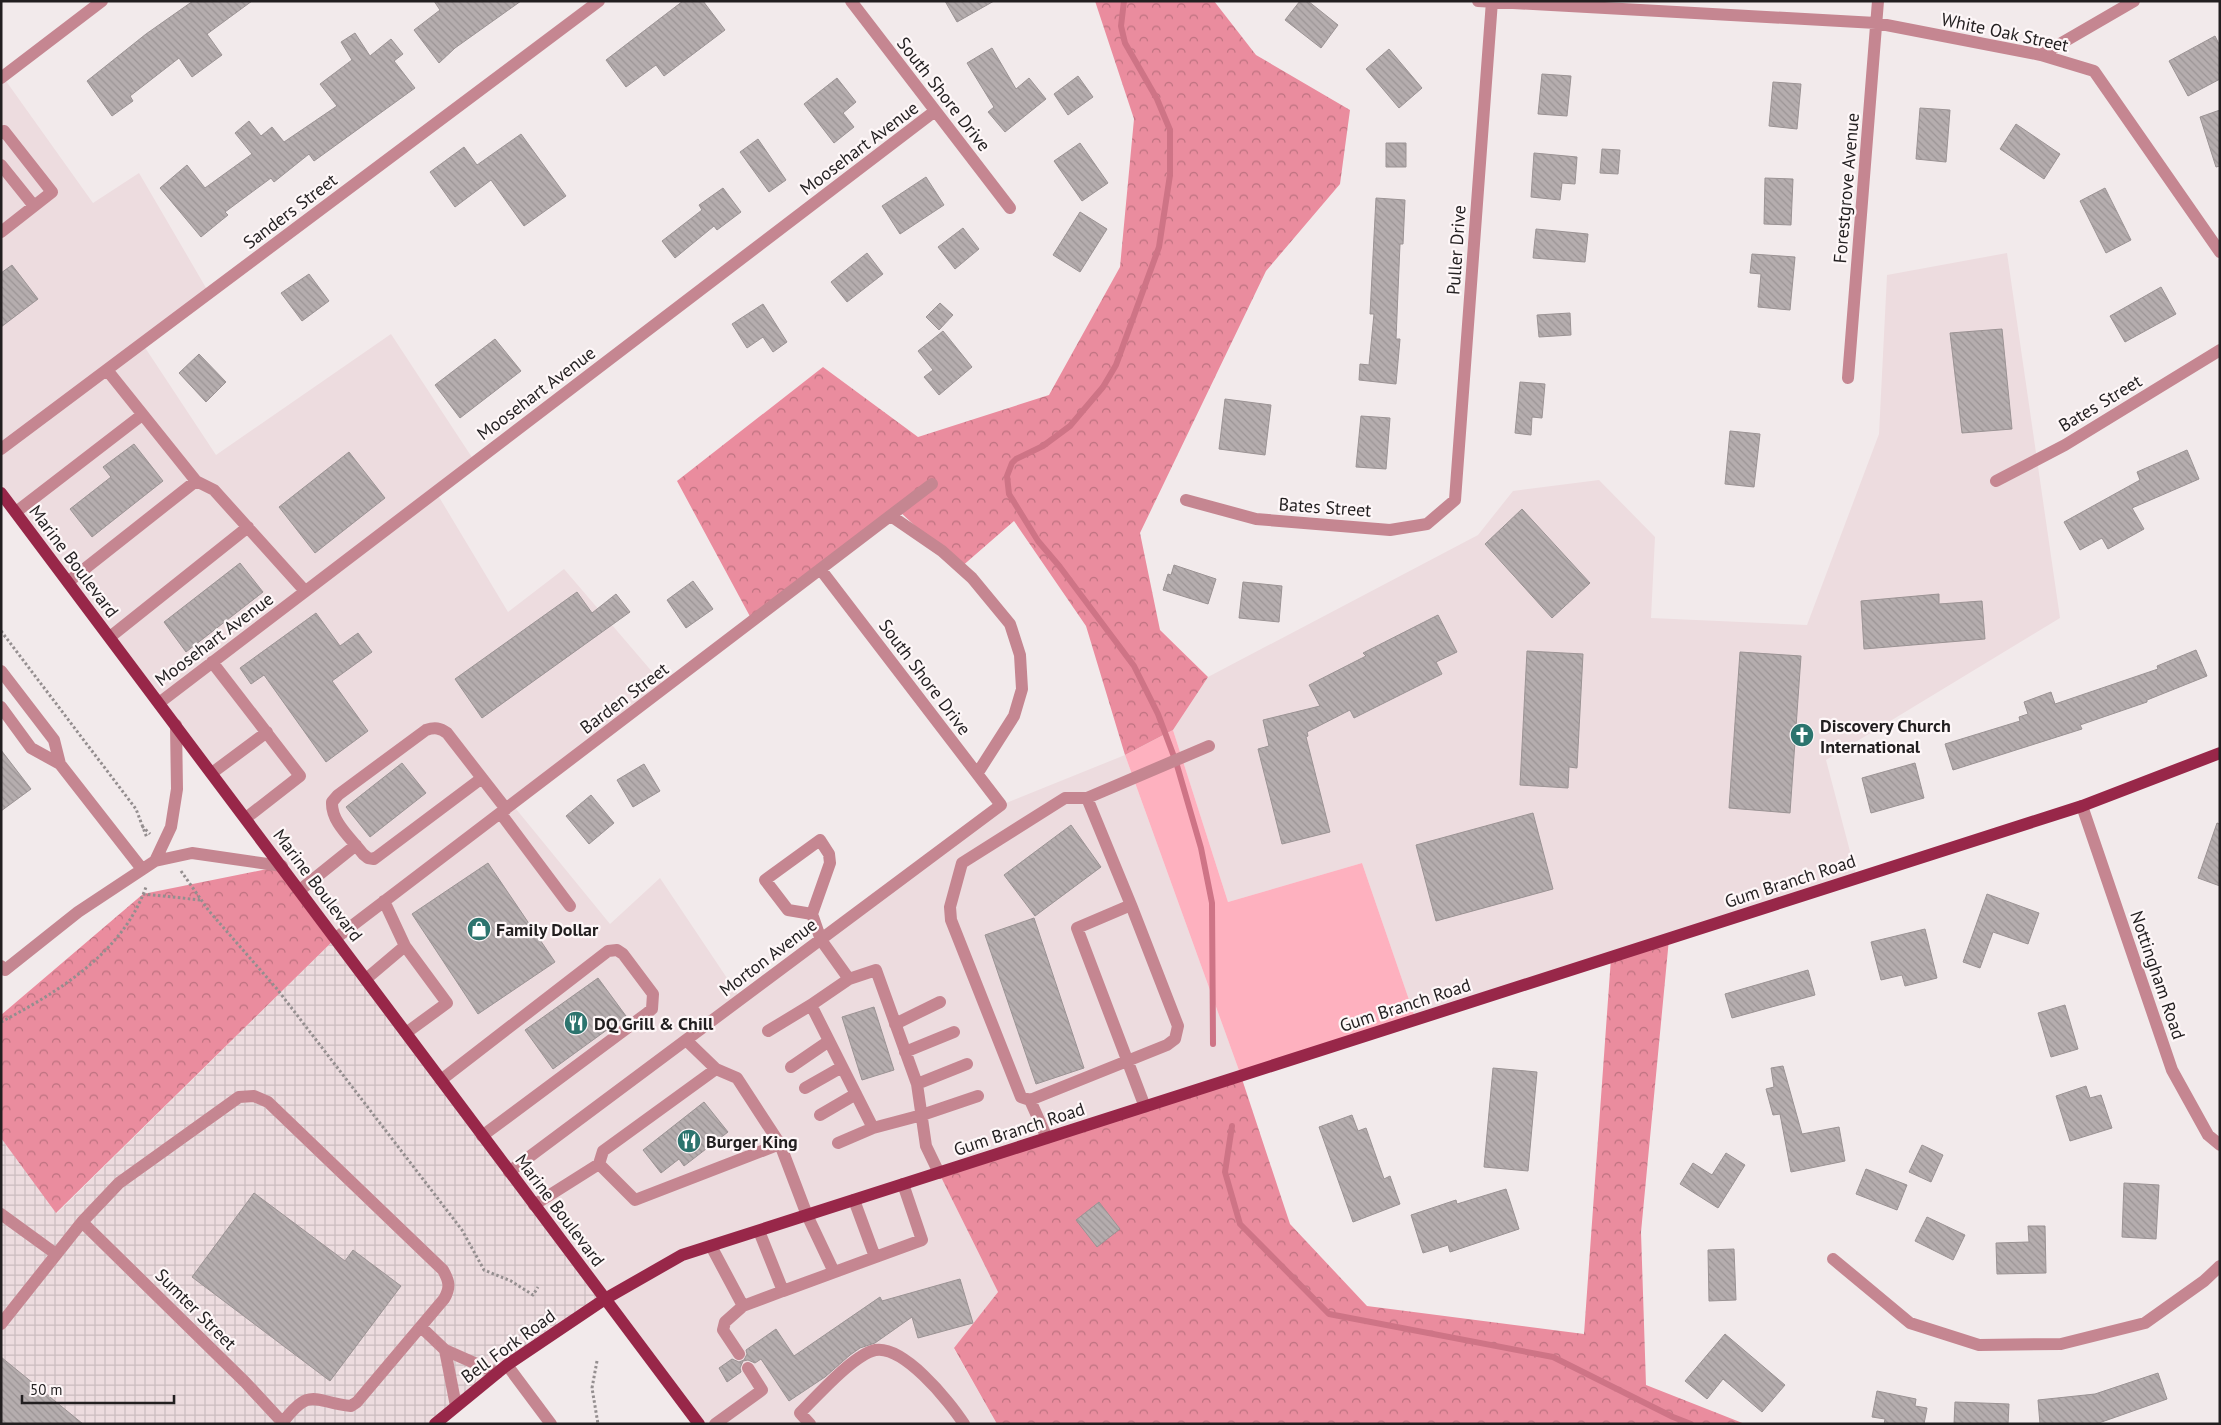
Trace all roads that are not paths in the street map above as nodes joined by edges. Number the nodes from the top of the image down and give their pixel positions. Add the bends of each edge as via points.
1 (102, 1) edge
2 (599, 1) edge
3 (851, 1) edge
4 (1478, 1) edge
5 (1878, 1) edge
6 (2134, 1) edge
7 (1492, 2) edge
8 (1876, 23) junction
9 (2041, 55) junction
10 (1, 78) edge
11 (935, 112) junction
12 (2, 130) edge
13 (1, 165) edge
14 (34, 206) junction
15 (1010, 208) dead end
16 (1, 232) edge
17 (2220, 252) edge
18 (2220, 350) edge
19 (107, 370) junction
20 (1848, 378) dead end
21 (142, 415) junction
22 (1, 449) edge
23 (196, 481) junction
24 (1996, 481) dead end
25 (932, 484) dead end
26 (1, 493) edge
27 (1186, 500) dead end
28 (1455, 500) joint
29 (16, 512) junction
30 (891, 516) junction
31 (248, 527) junction
32 (821, 570) junction
33 (68, 582) junction
34 (305, 591) junction
35 (110, 637) junction
36 (212, 662) junction
37 (1, 671) edge
38 (159, 703) junction
39 (1, 707) edge
40 (176, 726) junction
41 (267, 732) junction
42 (1209, 746) dead end
43 (2220, 753) edge
44 (60, 764) junction
45 (212, 774) junction
46 (977, 774) junction
47 (482, 778) junction
48 (1087, 798) junction
49 (1001, 805) joint
50 (2082, 806) junction
51 (504, 811) junction
52 (246, 818) junction
53 (356, 846) junction
54 (166, 853) junction
55 (149, 865) junction
56 (282, 866) junction
57 (300, 890) junction
58 (384, 901) junction
59 (1131, 905) junction
60 (570, 906) dead end
61 (812, 914) junction
62 (336, 938) junction
63 (821, 940) junction
64 (405, 946) junction
65 (2, 968) edge
66 (366, 979) junction
67 (849, 979) junction
68 (940, 1002) dead end
69 (811, 1005) junction
70 (895, 1024) junction
71 (768, 1031) dead end
72 (954, 1032) dead end
73 (406, 1033) junction
74 (686, 1040) junction
75 (829, 1041) junction
76 (905, 1052) junction
77 (1127, 1063) junction
78 (966, 1064) dead end
79 (842, 1067) junction
80 (791, 1068) dead end
81 (716, 1069) junction
82 (441, 1080) junction
83 (916, 1084) junction
84 (805, 1088) dead end
85 (856, 1094) junction
86 (978, 1096) dead end
87 (1030, 1100) junction
88 (1145, 1107) junction
89 (820, 1115) dead end
90 (922, 1115) junction
91 (873, 1128) junction
92 (482, 1136) junction
93 (1047, 1138) junction
94 (838, 1143) dead end
95 (780, 1144) junction
96 (2220, 1145) edge
97 (599, 1164) junction
98 (509, 1172) junction
99 (939, 1173) junction
100 (903, 1184) junction
101 (854, 1200) junction
102 (534, 1206) junction
103 (1, 1214) edge
104 (807, 1215) junction
105 (82, 1222) junction
106 (760, 1230) junction
107 (712, 1246) junction
108 (56, 1254) junction
109 (875, 1256) junction
110 (1833, 1259) dead end
111 (2220, 1266) edge
112 (834, 1272) junction
113 (783, 1291) junction
114 (605, 1299) junction
115 (743, 1306) junction
116 (1, 1324) edge
117 (421, 1327) junction
118 (445, 1350) junction
119 (739, 1354) dead end
120 (507, 1365) junction
121 (748, 1368) dead end
122 (496, 1373) junction
123 (456, 1406) junction
124 (284, 1423) edge
125 (435, 1424) edge
126 (551, 1424) edge
127 (699, 1424) edge
128 (715, 1424) edge
129 (810, 1424) edge
130 (964, 1424) edge

1 - 10 street
2 - 19 street, Sanders Street
3 - 11 street, South Shore Drive
4 - 7 street, White Oak Street
5 - 8 street, Forestgrove Avenue
6 - 9 street
7 - 8 street, White Oak Street
7 - 28 street, Puller Drive
8 - 9 street, White Oak Street
8 - 20 street, Forestgrove Avenue
9 - 17 street, White Oak Street via 2094,71
11 - 15 street, South Shore Drive
11 - 34 street, Moosehart Avenue
12 - 14 street via 52,192
13 - 14 street
14 - 16 street
18 - 24 street, Bates Street via 2065,445
19 - 21 street
19 - 22 street, Sanders Street
21 - 23 street
21 - 29 street
23 - 31 street via 214,490
23 - 33 street
25 - 30 street, Barden Street
26 - 29 main road, Marine Boulevard
27 - 28 street, Bates Street via 1256,519 1390,530 1427,524
29 - 33 main road, Marine Boulevard
30 - 32 street, Barden Street
30 - 46 street via 972,578 1010,624 1020,655 1022,689 1014,716
31 - 34 street
31 - 35 street
32 - 46 street, South Shore Drive
32 - 51 street, Barden Street
33 - 35 main road, Marine Boulevard
34 - 36 street, Moosehart Avenue
35 - 38 main road, Marine Boulevard
36 - 38 street, Moosehart Avenue
36 - 41 street
37 - 44 street via 54,740
38 - 40 main road, Marine Boulevard
39 - 44 street via 31,748
40 - 45 main road, Marine Boulevard
40 - 54 street via 177,789
41 - 45 street
41 - 52 street via 300,776
42 - 48 street
43 - 50 main road, Gum Branch Road
44 - 55 street
45 - 52 main road, Marine Boulevard
46 - 49 street, South Shore Drive
47 - 51 street
47 - 53 street via 380,856 368,858
47 - 53 street via 441,728 426,730 332,802 334,818
48 - 59 street
48 - 87 street via 1065,798 962,863 950,907 951,920 1021,1097
49 - 63 street, Morton Avenue
50 - 88 main road, Gum Branch Road
50 - 96 street, Nottingham Road via 2172,1070 2208,1135
51 - 58 street, Barden Street
51 - 60 street
52 - 56 main road, Marine Boulevard
53 - 57 street
54 - 55 street
54 - 56 street via 192,853
55 - 65 street
56 - 57 main road, Marine Boulevard
57 - 62 main road, Marine Boulevard
58 - 62 street, Barden Street
58 - 64 street
59 - 77 street via 1178,1026 1175,1039 1167,1045
59 - 77 street via 1077,928
61 - 61 street via 830,864 829,854 820,840 764,880 788,910
61 - 63 street
62 - 66 main road, Marine Boulevard
63 - 67 street
63 - 74 street, Morton Avenue
64 - 66 street
64 - 73 street via 447,1003
66 - 73 main road, Marine Boulevard
67 - 69 street
67 - 70 street via 876,970
68 - 70 street
69 - 71 street
69 - 75 street
70 - 76 street
72 - 76 street
73 - 82 main road, Marine Boulevard
74 - 81 street
74 - 98 street, Morton Avenue
75 - 79 street
75 - 80 street
76 - 83 street
77 - 87 street
77 - 88 street
78 - 83 street
79 - 84 street
79 - 85 street
81 - 95 street via 737,1078
81 - 97 street via 603,1151
82 - 92 main road, Marine Boulevard
82 - 92 street via 608,952 617,950 623,954 653,994 652,1009 646,1014
83 - 90 street
85 - 89 street
85 - 91 street
86 - 90 street
87 - 93 street
88 - 93 main road, Gum Branch Road
90 - 91 street
90 - 99 street via 926,1146
91 - 94 street
92 - 98 main road, Marine Boulevard
93 - 99 main road, Gum Branch Road
95 - 97 street via 635,1200
95 - 104 street
97 - 102 street
98 - 102 main road, Marine Boulevard
99 - 100 main road, Gum Branch Road
100 - 101 main road, Gum Branch Road
100 - 109 street via 922,1240
101 - 104 main road, Gum Branch Road
101 - 109 street
102 - 114 main road, Marine Boulevard
103 - 108 street
104 - 106 main road, Gum Branch Road
104 - 112 street
105 - 108 street
105 - 117 street via 119,1183 239,1097 254,1096 268,1102 443,1270 449,1280 449,1289
105 - 124 street, Sumter Street
106 - 107 main road, Gum Branch Road
106 - 113 street
107 - 114 main road, Gum Branch Road via 682,1255
107 - 115 street
108 - 116 street
109 - 112 street
110 - 111 street via 1910,1323 1979,1345 2061,1344 2145,1324
112 - 113 street
113 - 115 street
114 - 120 main road, Bell Fork Road
114 - 127 main road, Marine Boulevard
115 - 119 street via 725,1322 723,1330
117 - 118 street
117 - 124 street via 357,1402 351,1406 316,1399 304,1400 295,1406
118 - 122 street
118 - 123 street
120 - 122 main road, Bell Fork Road
120 - 126 street
121 - 128 street via 762,1390
122 - 123 main road, Bell Fork Road
123 - 125 main road, Bell Fork Road
129 - 130 street via 800,1413 860,1357 874,1350 887,1350 911,1364 955,1410

